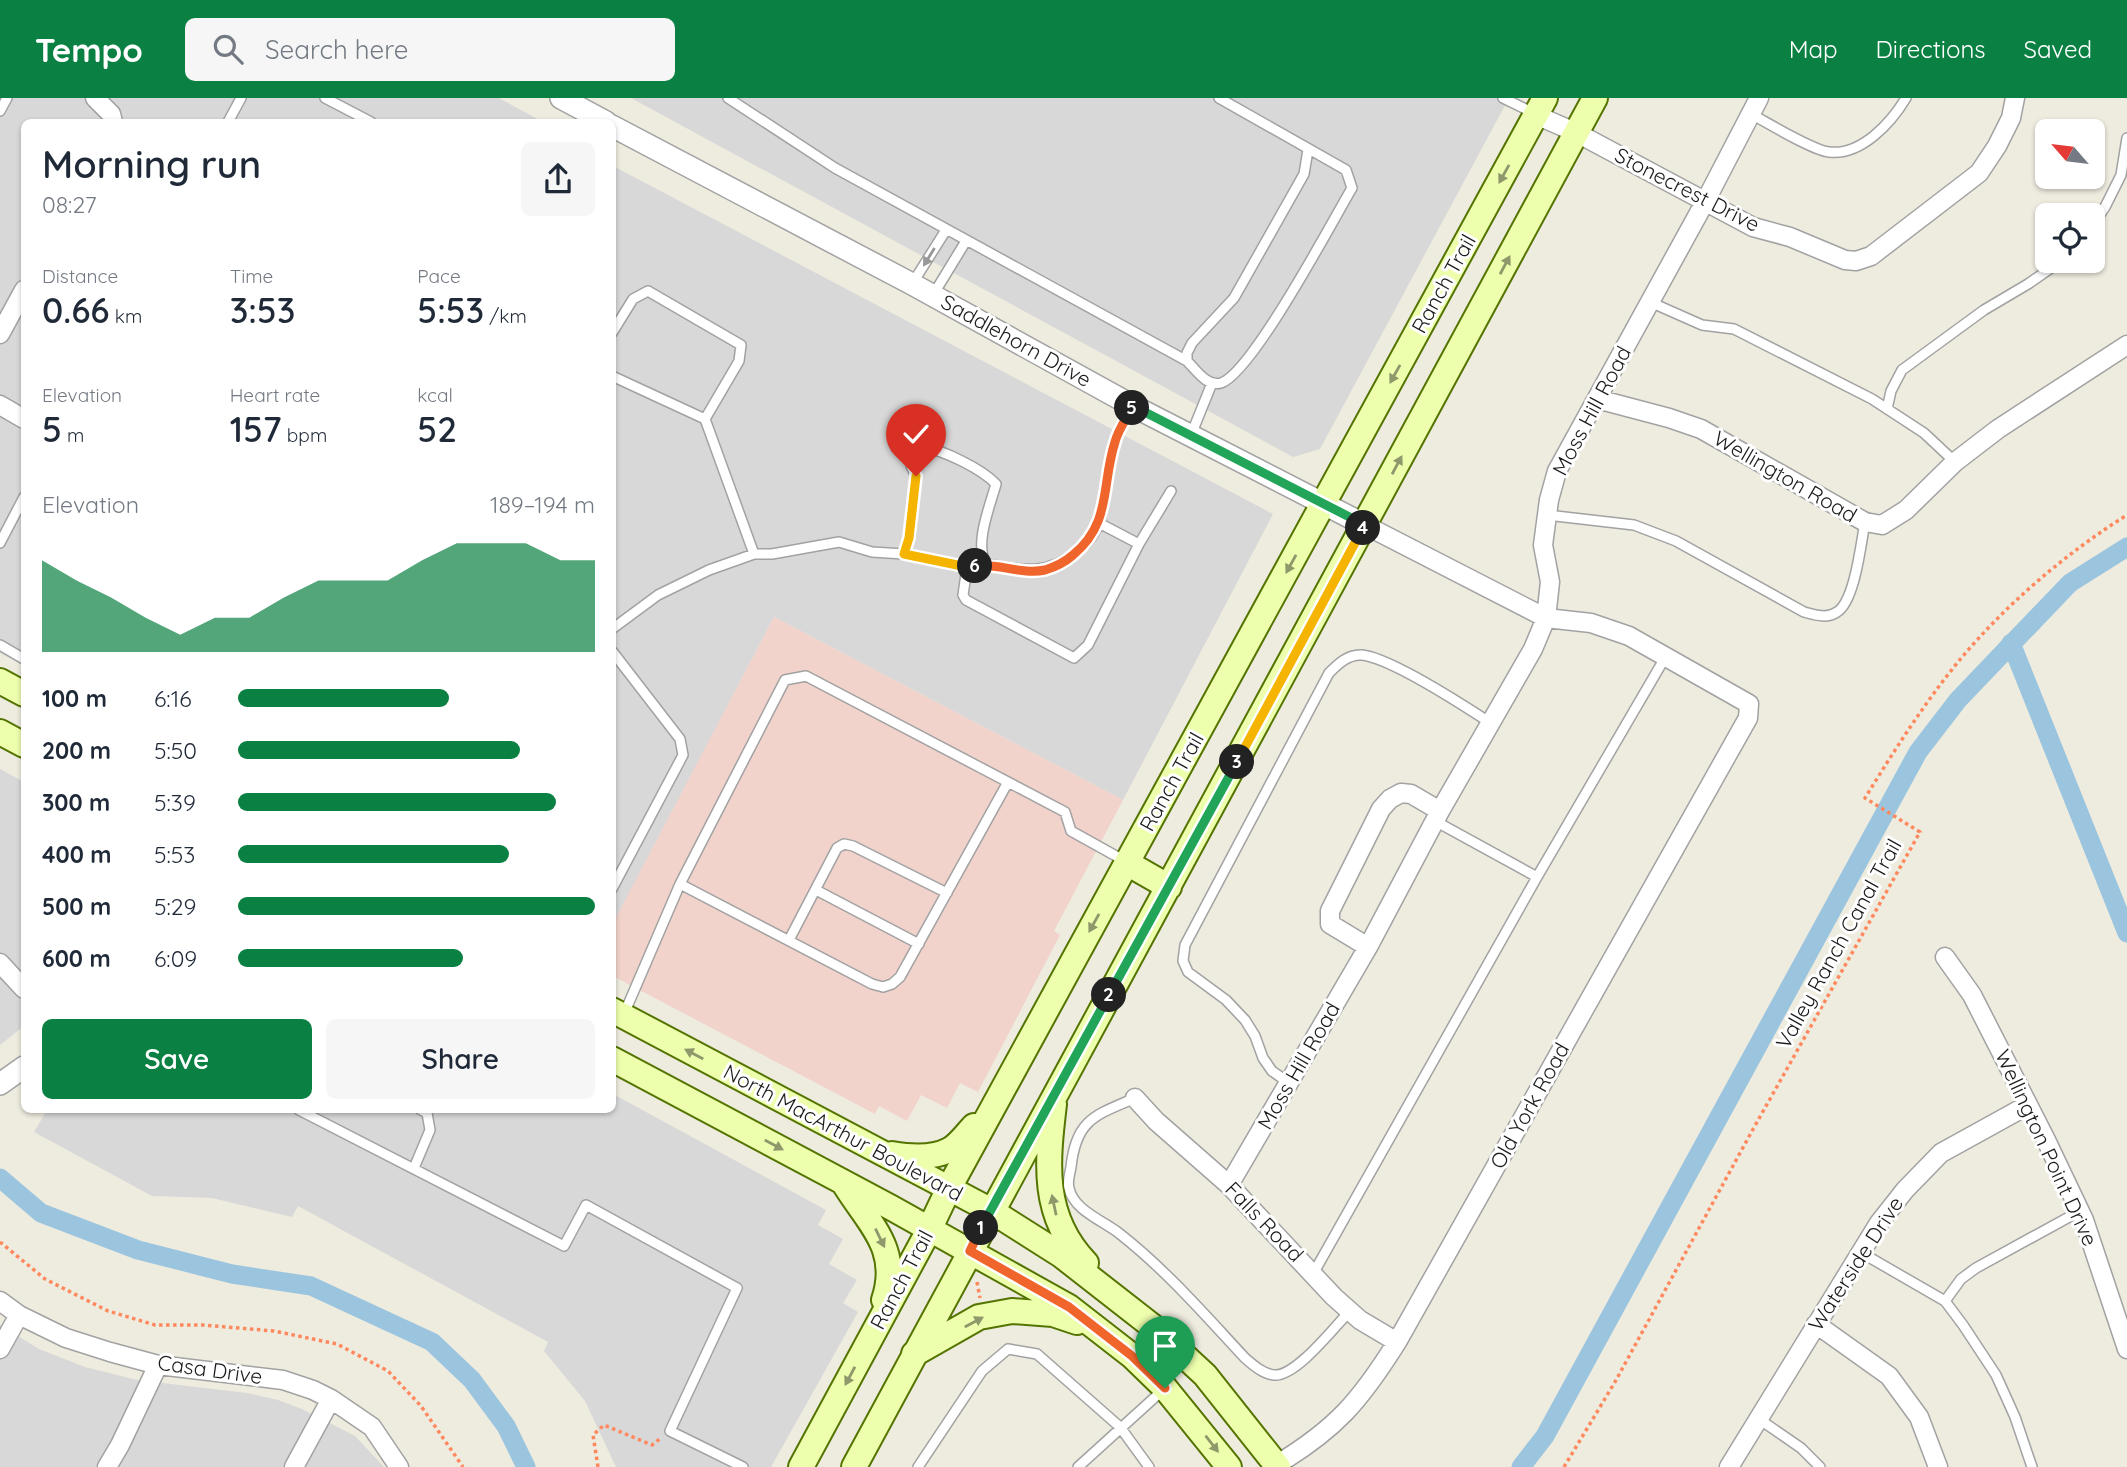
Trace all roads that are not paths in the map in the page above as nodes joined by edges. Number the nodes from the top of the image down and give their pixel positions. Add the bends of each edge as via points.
1 (7, 98) edge
2 (96, 98) edge
3 (241, 98) edge
4 (325, 98) edge
5 (561, 98) edge
6 (728, 98) edge
7 (1503, 98) edge
8 (1595, 98) edge
9 (1906, 98) edge
10 (2015, 98) edge
11 (1223, 99) edge
12 (1540, 106) edge
13 (1755, 106) edge
14 (0, 111) edge
15 (596, 114) edge
16 (112, 119) edge
17 (230, 119) edge
18 (365, 119) edge
19 (616, 128) edge
20 (1577, 133) junction
21 (2127, 138) edge
22 (1308, 150) junction
23 (1706, 200) junction
24 (2105, 207) edge
25 (946, 230) junction
26 (966, 240) junction
27 (2042, 273) edge
28 (912, 284) junction
29 (933, 295) junction
30 (21, 296) edge
31 (1650, 302) junction
32 (616, 327) edge
33 (0, 334) edge
34 (2127, 345) edge
35 (1187, 361) junction
36 (616, 378) edge
37 (1212, 383) junction
38 (1597, 399) junction
39 (0, 405) edge
40 (1133, 406) junction
41 (1887, 409) junction
42 (21, 417) edge
43 (705, 419) junction
44 (1191, 435) junction
45 (1955, 462) junction
46 (1171, 491) dead end
47 (21, 503) edge
48 (1324, 504) junction
49 (1547, 515) junction
50 (1865, 522) junction
51 (1099, 523) junction
52 (1365, 525) junction
53 (0, 542) edge
54 (1139, 544) junction
55 (754, 554) junction
56 (904, 554) junction
57 (986, 564) junction
58 (967, 567) junction
59 (1546, 618) junction
60 (616, 626) edge
61 (0, 645) edge
62 (616, 655) edge
63 (1666, 656) junction
64 (21, 657) edge
65 (0, 681) edge
66 (21, 692) edge
67 (1748, 718) joint
68 (1489, 722) junction
69 (0, 732) edge
70 (21, 743) edge
71 (1008, 782) junction
72 (1437, 816) junction
73 (1127, 863) junction
74 (1538, 877) junction
75 (616, 881) edge
76 (680, 884) junction
77 (1169, 887) junction
78 (816, 890) junction
79 (947, 893) junction
80 (789, 940) junction
81 (919, 944) junction
82 (1368, 947) junction
83 (1945, 957) dead end
84 (0, 962) edge
85 (21, 986) edge
86 (618, 1013) edge
87 (616, 1061) edge
88 (21, 1069) edge
89 (1289, 1083) junction
90 (0, 1084) edge
91 (1056, 1091) junction
92 (1135, 1098) joint
93 (996, 1103) junction
94 (2028, 1105) junction
95 (305, 1113) edge
96 (426, 1113) edge
97 (872, 1149) junction
98 (414, 1168) junction
99 (842, 1181) junction
100 (1229, 1185) junction
101 (949, 1188) junction
102 (990, 1210) junction
103 (2080, 1211) junction
104 (929, 1230) junction
105 (970, 1251) junction
106 (1860, 1252) junction
107 (1313, 1274) junction
108 (1120, 1299) junction
109 (0, 1301) edge
110 (1945, 1301) junction
111 (1350, 1311) junction
112 (19, 1315) junction
113 (1816, 1324) junction
114 (1095, 1327) junction
115 (874, 1331) junction
116 (1397, 1342) junction
117 (0, 1349) edge
118 (2127, 1349) edge
119 (914, 1354) junction
120 (158, 1365) junction
121 (1165, 1388) junction
122 (331, 1399) junction
123 (1759, 1419) junction
124 (1120, 1427) junction
125 (1277, 1466) edge
126 (107, 1467) edge
127 (294, 1467) edge
128 (399, 1467) edge
129 (743, 1467) edge
130 (801, 1467) edge
131 (853, 1467) edge
132 (918, 1467) edge
133 (1078, 1467) edge
134 (1149, 1467) edge
135 (1229, 1467) edge
136 (1729, 1467) edge
137 (1820, 1467) edge
138 (1938, 1467) edge
139 (2032, 1467) edge

1 - 14 lane
2 - 16 street
3 - 17 lane
4 - 18 lane
5 - 15 street
6 - 25 lane via 835,168
7 - 12 lane
8 - 20 main road
9 - 13 lane via 1874,136 1847,151 1828,152
10 - 23 street, Stonecrest Drive via 2011,118 1979,173 1871,256 1856,261 1753,227
11 - 22 lane
12 - 20 street, Stonecrest Drive
12 -> 48 main road, Ranch Trail
13 - 23 street, Moss Hill Road
19 - 28 street, Saddlehorn Drive
20 - 23 street, Stonecrest Drive
52 -> 20 main road
21 - 24 lane via 2121,175
22 - 35 lane via 1304,174 1240,287 1192,343
22 - 37 lane via 1346,170 1352,188 1274,323 1240,368 1228,379
23 - 31 street, Moss Hill Road
25 - 26 lane
25 -> 28 lane
26 - 29 lane
26 - 35 lane
27 - 41 lane via 1902,370
28 - 29 street, Saddlehorn Drive
29 - 40 street, Saddlehorn Drive
30 - 33 street
31 - 38 street, Moss Hill Road
31 - 41 lane via 1702,325 1734,329
32 - 43 lane via 633,299 648,291 741,345 739,361
34 - 45 street, Wellington Road
35 - 37 lane
36 - 43 lane
37 - 44 lane
38 - 49 street, Moss Hill Road via 1558,471
38 - 50 street, Wellington Road via 1701,429
39 - 42 street
40 - 44 street, Saddlehorn Drive
40 - 51 lane via 1115,439
41 - 45 lane via 1924,433
43 - 55 lane
44 - 48 street, Saddlehorn Drive
45 - 50 street, Wellington Road via 1906,510 1882,525
46 - 54 lane
47 - 53 lane
48 - 52 street, Saddlehorn Drive
48 -> 73 main road, Ranch Trail
49 - 50 lane via 1634,525 1676,541 1804,612 1821,616 1838,612 1849,597
49 - 59 street, Moss Hill Road via 1543,545 1550,582
51 - 54 lane
51 - 57 lane via 1088,543 1066,561 1044,570
52 - 59 street, Saddlehorn Drive
52 - 77 main road
54 - 58 lane via 1088,645 1074,658 966,600
55 - 56 lane via 839,542 872,552
55 - 60 lane via 658,595
56 - 57 lane via 916,476 911,466 923,447 946,454 996,484 980,545
56 - 58 lane
57 - 58 lane
59 - 63 street, Saddlehorn Drive via 1591,623
59 - 68 street, Moss Hill Road via 1518,677
61 - 64 lane
62 - 75 lane via 680,739 683,755
63 - 67 street, Saddlehorn Drive via 1749,704
63 - 74 lane
65 - 66 main road
67 - 116 street, Old York Road
68 - 72 street, Moss Hill Road
68 - 89 lane via 1384,661 1360,654 1343,659 1329,673 1185,945 1183,961 1188,972 1245,1020 1272,1071
69 - 70 main road
71 - 73 lane via 1065,812 1071,831
71 - 76 lane via 806,676 785,680
71 - 79 lane
72 - 74 lane
72 - 82 street, Moss Hill Road
72 - 82 street via 1411,794 1401,793 1381,809 1330,911 1330,924
73 - 77 main road
73 -> 93 main road, Ranch Trail
74 - 107 lane
76 - 80 lane
76 - 86 lane
77 - 91 main road
78 - 79 lane via 837,848 844,844
78 - 80 lane
78 - 81 lane
79 - 81 lane
80 - 81 lane via 883,987 900,977
82 - 89 street, Moss Hill Road
83 - 94 street, Wellington Point Drive via 1972,995
84 - 85 street
97 -> 86 main road, North MacArthur Boulevard
87 -> 99 main road, North MacArthur Boulevard
88 - 90 street
89 - 100 street, Moss Hill Road
91 - 102 main road
108 -> 91 main road via 1076,1253 1054,1206 1047,1159
92 - 100 street, Falls Road
92 - 111 lane via 1097,1113 1085,1125 1073,1151 1069,1188 1078,1205 1149,1258 1259,1369 1275,1375 1288,1372
93 - 97 main road via 951,1150 907,1157
93 - 101 main road, Ranch Trail
94 - 103 street, Wellington Point Drive
94 - 106 street, Waterside Drive via 1941,1153 1905,1190
95 - 98 lane
96 - 98 lane via 430,1130
97 - 101 main road, North MacArthur Boulevard
98 - 129 lane via 564,1246 586,1205 737,1288 670,1431
99 - 104 main road, North MacArthur Boulevard
99 -> 115 main road via 881,1236 888,1259 888,1288
100 - 107 street, Falls Road
101 - 102 main road, North MacArthur Boulevard
101 - 104 main road, Ranch Trail
102 - 105 main road
102 - 108 main road, North MacArthur Boulevard
103 - 110 lane via 1976,1268
103 - 118 street, Wellington Point Drive
104 - 105 main road, North MacArthur Boulevard
104 - 115 main road, Ranch Trail
105 - 114 main road, North MacArthur Boulevard via 1069,1307
105 - 119 main road
106 - 110 lane
106 - 113 street, Waterside Drive
107 - 111 street, Falls Road
108 - 125 main road, North MacArthur Boulevard via 1205,1376
109 - 112 street, Casa Drive
110 - 139 lane via 1996,1376
111 - 116 street, Falls Road
112 - 117 street
112 - 120 street, Casa Drive via 66,1338
113 - 123 street, Waterside Drive
113 - 138 street via 1889,1376 1919,1417
119 -> 114 main road via 979,1317 1012,1311 1052,1314
114 - 121 main road, North MacArthur Boulevard
115 -> 130 main road, Ranch Trail
116 - 125 street, Old York Road via 1349,1411
119 - 131 main road
120 - 122 street, Casa Drive via 283,1380
120 - 126 street
121 - 124 lane
121 -> 135 main road, North MacArthur Boulevard
122 - 127 street
122 - 128 street, Casa Drive via 372,1427
123 - 136 street, Waterside Drive
123 - 137 lane
124 - 132 lane via 1037,1354 1007,1349 982,1371
124 - 133 lane
124 - 134 lane

